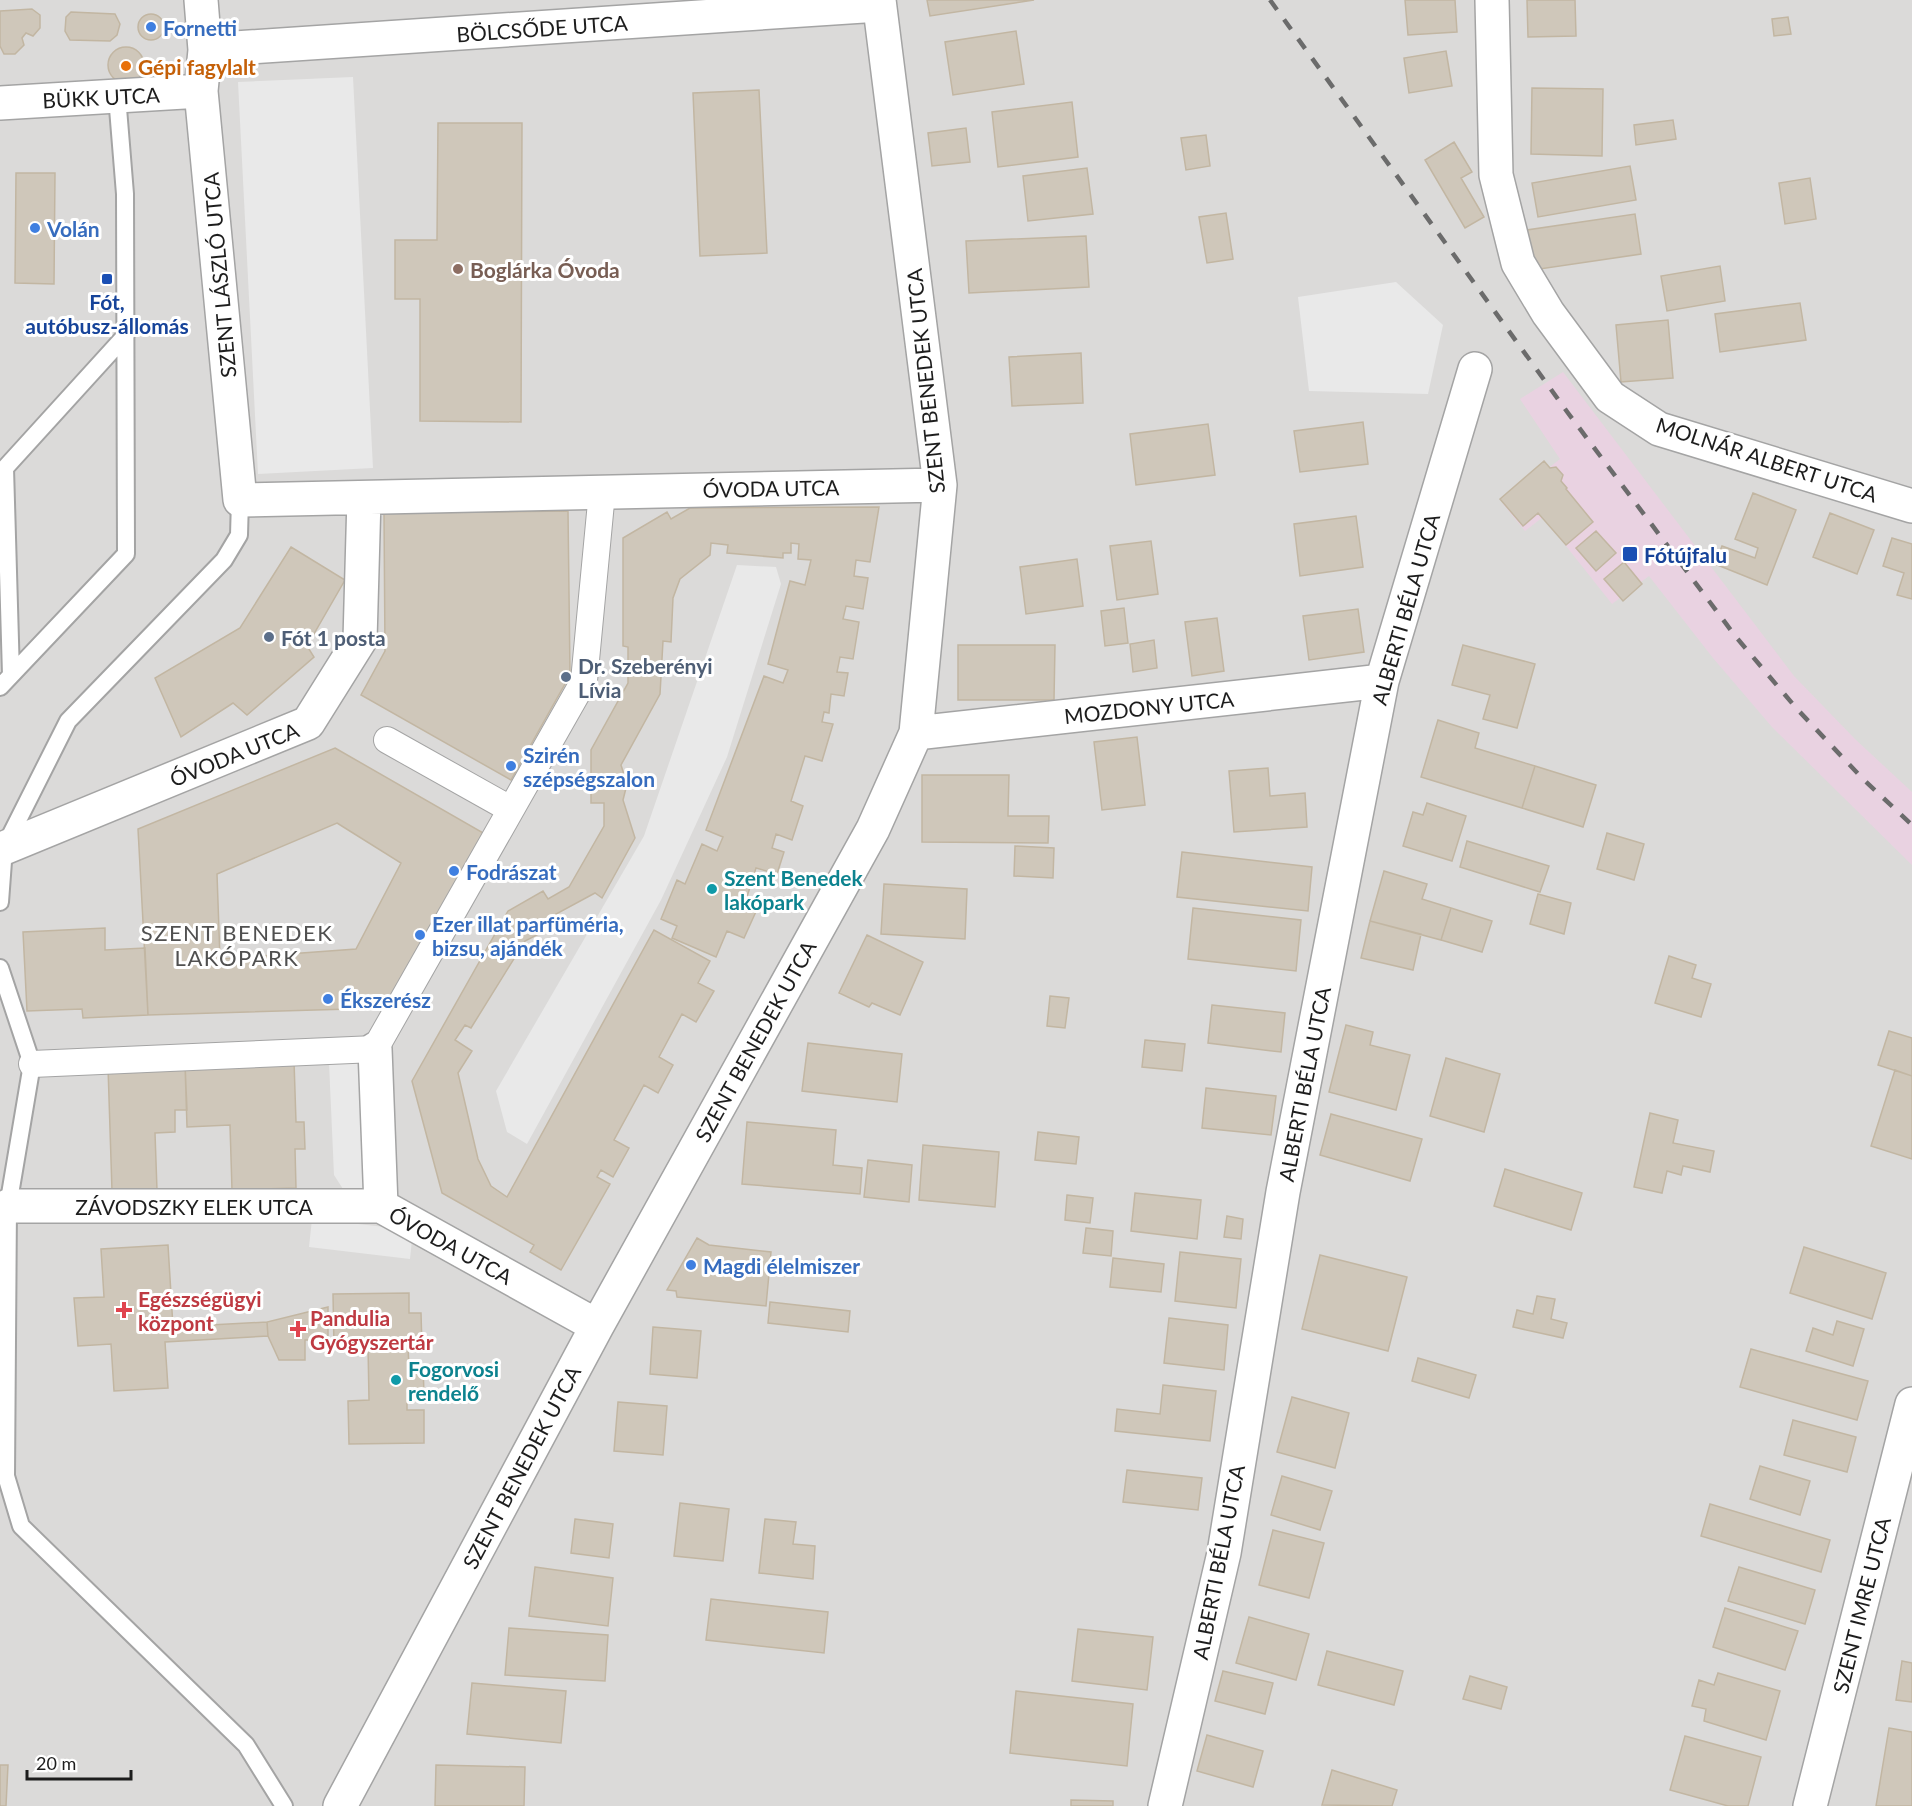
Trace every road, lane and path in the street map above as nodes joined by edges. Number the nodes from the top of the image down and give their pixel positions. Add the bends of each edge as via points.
1 (201, 0) edge
2 (1491, 0) edge
3 (879, 3) edge
4 (205, 50) junction
5 (201, 91) junction
6 (117, 96) junction
7 (0, 103) edge
8 (126, 335) junction
9 (1475, 369) dead end
10 (940, 485) junction
11 (602, 492) junction
12 (364, 498) junction
13 (240, 500) junction
14 (1912, 506) edge
15 (6, 681) edge
16 (1382, 681) junction
17 (916, 733) junction
18 (387, 740) dead end
19 (510, 809) junction
20 (4, 848) junction
21 (0, 902) edge
22 (0, 968) edge
23 (375, 1049) junction
24 (32, 1064) junction
25 (8, 1206) junction
26 (381, 1206) junction
27 (597, 1326) junction
28 (1912, 1404) edge
29 (284, 1806) edge
30 (340, 1806) edge
31 (1165, 1806) edge
32 (1810, 1806) edge

1 - 4 street, SZENT LÁSZLÓ UTCA
2 - 14 street, MOLNÁR ALBERT UTCA via 1496,175 1518,263 1548,313 1610,397 1659,429
3 - 4 street, BÖLCSŐDE UTCA
3 - 10 street, SZENT BENEDEK UTCA
4 - 5 street, SZENT LÁSZLÓ UTCA
5 - 6 street, BÜKK UTCA
5 - 13 street, SZENT LÁSZLÓ UTCA
6 - 7 street, BÜKK UTCA
6 - 8 lane via 125,194
8 - 15 lane via 4,468
8 - 15 lane via 126,554
9 - 16 street, ALBERTI BÉLA UTCA
10 - 11 street, ÓVODA UTCA
10 - 17 street, SZENT BENEDEK UTCA
11 - 12 street, ÓVODA UTCA
11 - 19 street via 584,681
12 - 13 street, ÓVODA UTCA
12 - 20 street, ÓVODA UTCA via 360,640 308,723
13 - 20 lane via 239,535 224,560 68,721
16 - 17 street, MOZDONY UTCA
16 - 31 street, ALBERTI BÉLA UTCA via 1283,1192 1224,1553
17 - 27 street, SZENT BENEDEK UTCA via 873,829
18 - 19 street
19 - 23 street
20 - 21 lane
22 - 24 lane
23 - 24 street
23 - 26 street, ÓVODA UTCA
24 - 25 lane
25 - 26 street, ZÁVODSZKY ELEK UTCA
25 - 29 lane via 6,1476 21,1526 246,1745
26 - 27 street, ÓVODA UTCA
27 - 30 street, SZENT BENEDEK UTCA
28 - 32 street, SZENT IMRE UTCA

